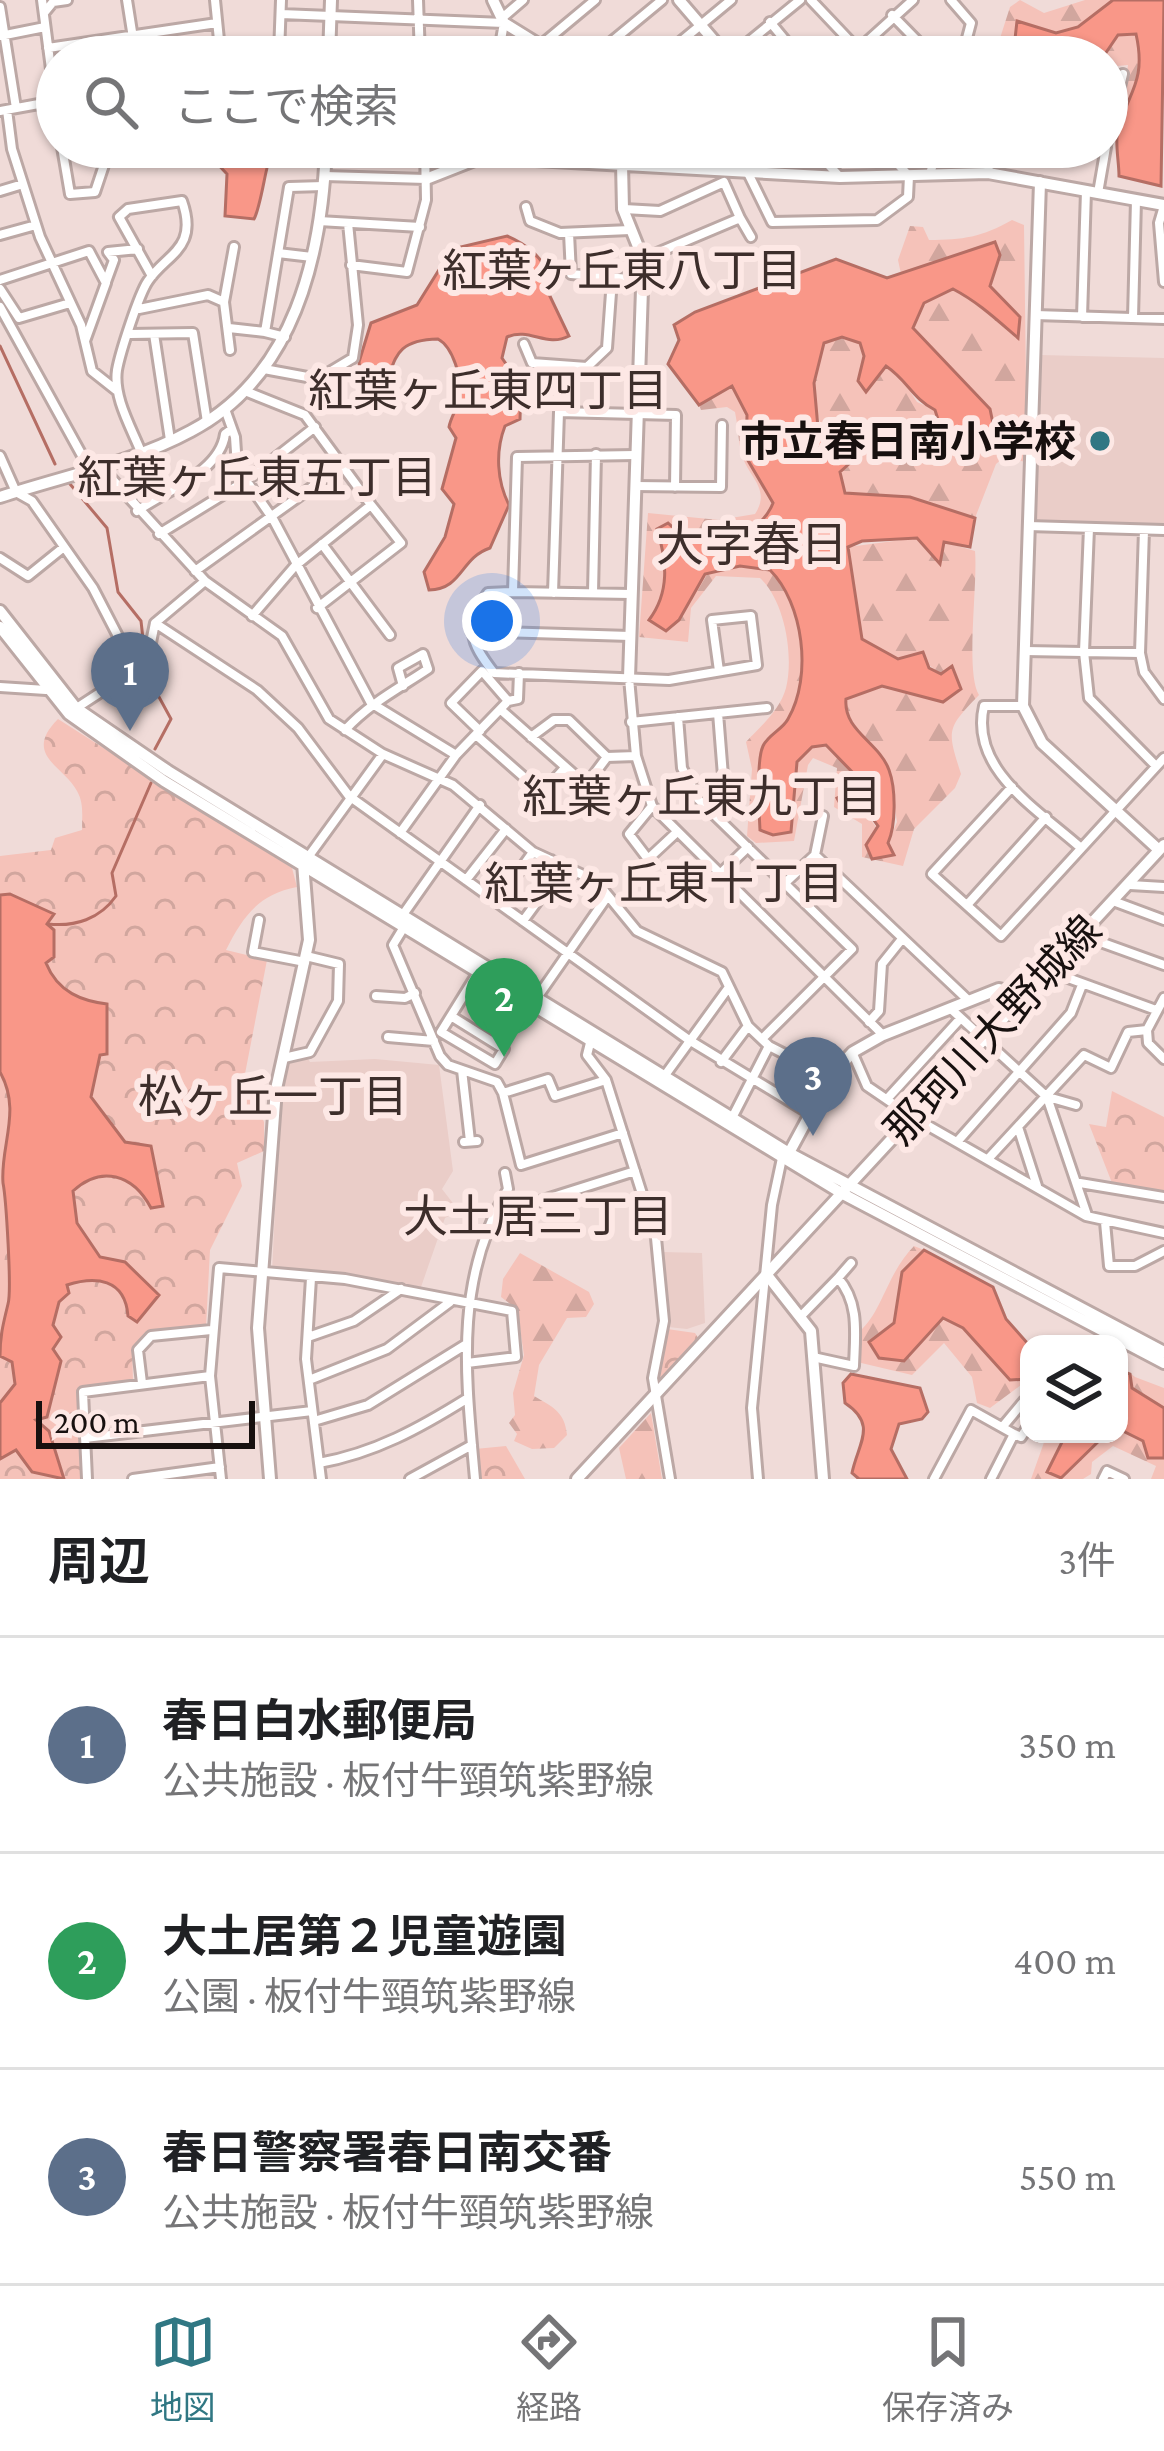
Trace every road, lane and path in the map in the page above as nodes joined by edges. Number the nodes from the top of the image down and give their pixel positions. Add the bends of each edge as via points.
1 (42, 0) edge
2 (67, 0) edge
3 (128, 0) edge
4 (215, 0) edge
5 (281, 0) edge
6 (331, 0) edge
7 (418, 0) edge
8 (493, 0) edge
9 (523, 0) edge
10 (595, 0) edge
11 (662, 0) edge
12 (679, 0) edge
13 (731, 0) edge
14 (800, 0) edge
15 (811, 0) edge
16 (913, 0) edge
17 (951, 0) edge
18 (54, 1) edge
19 (0, 7) edge
20 (43, 13) junction
21 (281, 14) junction
22 (330, 15) junction
23 (892, 15) junction
24 (418, 20) junction
25 (503, 20) junction
26 (217, 22) junction
27 (770, 22) junction
28 (700, 25) junction
29 (45, 27) junction
30 (2, 35) edge
31 (132, 35) junction
32 (46, 36) edge
33 (126, 36) edge
34 (219, 36) edge
35 (280, 36) edge
36 (329, 36) edge
37 (419, 36) edge
38 (501, 36) edge
39 (526, 36) edge
40 (564, 36) edge
41 (618, 36) edge
42 (687, 36) edge
43 (710, 36) edge
44 (754, 36) edge
45 (782, 36) edge
46 (842, 36) edge
47 (874, 36) edge
48 (912, 36) edge
49 (967, 36) edge
50 (5, 73) edge
51 (8, 110) edge
52 (12, 149) junction
53 (0, 151) edge
54 (66, 168) edge
55 (103, 168) edge
56 (325, 168) edge
57 (426, 168) edge
58 (452, 168) edge
59 (622, 168) edge
60 (718, 168) edge
61 (832, 168) edge
62 (902, 168) edge
63 (932, 168) edge
64 (989, 168) edge
65 (1100, 168) edge
66 (729, 169) joint
67 (747, 171) junction
68 (988, 173) junction
69 (930, 175) junction
70 (909, 176) junction
71 (840, 177) junction
72 (426, 179) junction
73 (324, 181) junction
74 (1040, 182) junction
75 (23, 184) junction
76 (0, 191) edge
77 (1092, 192) junction
78 (1136, 200) junction
79 (1164, 206) edge
80 (526, 207) dead end
81 (623, 209) junction
82 (740, 218) junction
83 (318, 221) junction
84 (348, 223) junction
85 (36, 225) junction
86 (420, 226) junction
87 (630, 230) junction
88 (569, 233) junction
89 (0, 235) edge
90 (752, 238) dead end
91 (234, 247) dead end
92 (138, 249) junction
93 (278, 253) junction
94 (312, 257) junction
95 (643, 260) junction
96 (52, 263) junction
97 (351, 265) junction
98 (152, 276) junction
99 (612, 279) junction
100 (0, 280) edge
101 (641, 280) junction
102 (1164, 282) edge
103 (106, 283) junction
104 (0, 289) edge
105 (224, 302) junction
106 (70, 303) junction
107 (0, 307) edge
108 (140, 309) junction
109 (1035, 315) junction
110 (1082, 317) junction
111 (1133, 319) junction
112 (1164, 320) edge
113 (229, 328) junction
114 (266, 332) junction
115 (130, 334) junction
116 (154, 334) junction
117 (285, 337) junction
118 (84, 343) junction
119 (524, 344) dead end
120 (230, 350) dead end
121 (264, 369) junction
122 (117, 391) junction
123 (245, 391) junction
124 (225, 409) junction
125 (637, 413) junction
126 (207, 422) junction
127 (722, 425) dead end
128 (315, 427) junction
129 (232, 428) junction
130 (170, 440) junction
131 (140, 452) junction
132 (557, 453) junction
133 (596, 454) junction
134 (635, 455) junction
135 (0, 456) edge
136 (340, 467) junction
137 (95, 468) junction
138 (247, 480) junction
139 (635, 486) junction
140 (675, 487) junction
141 (16, 492) junction
142 (0, 497) edge
143 (371, 506) junction
144 (137, 511) junction
145 (273, 519) junction
146 (1028, 526) junction
147 (1089, 528) junction
148 (1144, 530) junction
149 (1164, 530) edge
150 (159, 534) junction
151 (322, 544) junction
152 (64, 547) junction
153 (0, 558) edge
154 (295, 566) junction
155 (194, 572) junction
156 (205, 581) junction
157 (351, 583) junction
158 (513, 592) junction
159 (553, 593) junction
160 (593, 593) junction
161 (631, 594) junction
162 (317, 608) junction
163 (0, 611) edge
164 (252, 616) junction
165 (155, 623) junction
166 (0, 627) edge
167 (471, 631) junction
168 (390, 634) dead end
169 (630, 636) junction
170 (1025, 651) junction
171 (1084, 652) junction
172 (1140, 653) junction
173 (141, 665) junction
174 (719, 671) junction
175 (519, 674) junction
176 (629, 678) junction
177 (403, 686) junction
178 (0, 687) edge
179 (46, 690) junction
180 (1164, 699) edge
181 (371, 703) junction
182 (505, 705) junction
183 (1023, 706) junction
184 (767, 708) dead end
185 (73, 711) junction
186 (718, 713) junction
187 (679, 717) junction
188 (632, 722) junction
189 (345, 730) junction
190 (478, 733) junction
191 (531, 737) junction
192 (383, 754) junction
193 (457, 755) junction
194 (636, 756) junction
195 (608, 757) junction
196 (1164, 758) edge
197 (1156, 766) junction
198 (564, 769) junction
199 (439, 778) junction
200 (1012, 787) junction
201 (349, 796) junction
202 (480, 805) junction
203 (652, 806) junction
204 (1116, 812) junction
205 (715, 814) junction
206 (823, 816) dead end
207 (1046, 817) junction
208 (506, 829) junction
209 (677, 832) junction
210 (400, 833) junction
211 (748, 847) junction
212 (1081, 848) junction
213 (1162, 849) edge
214 (533, 852) junction
215 (815, 855) junction
216 (306, 860) junction
217 (438, 860) junction
218 (551, 860) junction
219 (719, 874) junction
220 (466, 880) junction
221 (786, 882) junction
222 (1127, 884) junction
223 (1164, 886) edge
224 (608, 897) junction
225 (1112, 901) junction
226 (496, 902) junction
227 (967, 905) junction
228 (260, 920) dead end
229 (1164, 920) edge
230 (523, 921) junction
231 (401, 922) junction
232 (1080, 934) junction
233 (902, 939) junction
234 (568, 953) junction
235 (305, 959) junction
236 (1164, 965) edge
237 (1046, 970) junction
238 (477, 974) junction
239 (823, 980) junction
240 (1082, 985) junction
241 (729, 987) junction
242 (415, 993) junction
243 (1023, 995) junction
244 (376, 996) dead end
245 (1164, 998) edge
246 (970, 1001) junction
247 (533, 1002) junction
248 (1156, 1010) junction
249 (956, 1014) junction
250 (451, 1016) junction
251 (869, 1022) junction
252 (748, 1027) junction
253 (1147, 1030) junction
254 (883, 1035) junction
255 (388, 1037) dead end
256 (984, 1039) junction
257 (689, 1040) junction
258 (436, 1041) junction
259 (590, 1042) junction
260 (766, 1042) junction
261 (853, 1052) junction
262 (284, 1058) junction
263 (1164, 1059) edge
264 (721, 1062) junction
265 (462, 1070) junction
266 (1018, 1071) junction
267 (830, 1077) junction
268 (606, 1080) junction
269 (662, 1080) junction
270 (750, 1081) junction
271 (502, 1093) junction
272 (1047, 1097) junction
273 (887, 1099) junction
274 (1076, 1105) dead end
275 (808, 1113) junction
276 (910, 1116) junction
277 (732, 1118) junction
278 (1018, 1127) junction
279 (623, 1132) junction
280 (470, 1141) dead end
281 (957, 1142) junction
282 (785, 1156) junction
283 (988, 1159) junction
284 (635, 1171) junction
285 (505, 1172) dead end
286 (1080, 1183) junction
287 (1037, 1186) junction
288 (846, 1190) junction
289 (1164, 1197) edge
290 (537, 1202) dead end
291 (1086, 1216) junction
292 (1105, 1222) junction
293 (1164, 1233) edge
294 (1164, 1251) edge
295 (851, 1263) dead end
296 (263, 1272) junction
297 (767, 1275) junction
298 (311, 1277) junction
299 (838, 1278) junction
300 (403, 1288) junction
301 (450, 1302) junction
302 (465, 1306) junction
303 (803, 1314) junction
304 (211, 1330) junction
305 (308, 1337) junction
306 (466, 1345) junction
307 (1164, 1352) edge
308 (813, 1357) junction
309 (1164, 1363) edge
310 (467, 1364) junction
311 (210, 1376) junction
312 (309, 1380) junction
313 (142, 1383) junction
314 (470, 1397) junction
315 (654, 1400) junction
316 (1020, 1406) edge
317 (313, 1416) junction
318 (263, 1417) junction
319 (215, 1422) junction
320 (1004, 1425) junction
321 (1014, 1434) junction
322 (1020, 1436) edge
323 (85, 1438) junction
324 (472, 1445) junction
325 (319, 1463) junction
326 (220, 1467) junction
327 (87, 1479) edge
328 (133, 1479) edge
329 (221, 1479) edge
330 (271, 1479) edge
331 (321, 1479) edge
332 (410, 1479) edge
333 (475, 1479) edge
334 (578, 1479) edge
335 (670, 1479) edge
336 (758, 1479) edge
337 (823, 1479) edge
338 (934, 1479) edge
339 (991, 1479) edge
340 (1103, 1479) edge
341 (1124, 1479) edge

1 - 20 street
2 - 18 street
3 - 31 street
4 - 26 street
5 - 21 street
6 - 22 street
7 - 24 street
8 - 25 street
9 - 25 street
10 - 40 street
11 - 41 street
12 - 28 street
13 - 28 street
14 - 27 street
15 - 46 street
16 - 23 street
17 - 49 street via 971,22
18 - 20 street
19 - 30 street
20 - 29 street
21 - 22 street
21 - 35 street
22 - 24 street
22 - 36 street
23 - 47 street
23 - 48 street
24 - 25 street
24 - 37 street
25 - 38 street
25 - 39 street
26 - 31 street
26 - 34 street
27 - 44 street
27 - 45 street
28 - 42 street
28 - 43 street
29 - 30 street
29 - 32 street
30 - 50 street
31 - 33 street
50 - 51 street
51 - 52 street
52 - 53 street
52 - 75 street
54 - 55 street via 70,194 95,192
56 - 73 street
57 - 72 street
58 - 72 street
59 - 81 street
60 - 66 street
61 - 71 street
62 - 70 street
63 - 69 street
64 - 68 street
65 - 77 street
66 - 67 street
67 - 70 street via 772,222 886,217 908,197
67 - 71 street
68 - 69 street
68 - 74 street
69 - 70 street
70 - 71 street
72 - 73 street
72 - 86 street
73 - 83 street
73 - 93 street via 289,188
74 - 77 street
74 - 109 street
75 - 76 street
75 - 85 street
77 - 78 street
77 - 110 street
78 - 79 street
78 - 111 street
79 - 102 street
80 - 88 street via 530,221
81 - 82 street via 660,211 724,182
81 - 87 street
82 - 90 street
82 - 95 street
83 - 84 street
83 - 94 street
84 - 86 street
84 - 97 street
85 - 89 street
85 - 96 street
86 - 97 street via 407,272
87 - 88 street
87 - 95 street
88 - 99 street via 572,274
91 - 105 street
92 - 98 street
92 - 98 street via 119,217 182,201 176,258
92 - 103 street via 108,252 114,260
93 - 94 street
93 - 114 street
94 - 117 street
95 - 101 street
96 - 100 street
96 - 103 street via 89,251
96 - 106 street
97 - 121 street via 358,325 352,358 318,380
98 - 108 street
99 - 101 street
99 - 119 street via 607,349 587,368 532,363
101 - 125 street
103 - 118 street
104 - 106 street via 19,318
105 - 108 street via 191,296
105 - 113 street
106 - 118 street
107 - 137 street
108 - 115 street
109 - 110 street
109 - 146 street
110 - 111 street
111 - 112 street
113 - 114 street
113 - 120 street
114 - 117 street
115 - 116 street
115 - 122 street
116 - 126 street via 193,333
116 - 130 street
117 - 121 street
118 - 122 street via 92,371
121 - 123 street
122 - 131 street
123 - 124 street
123 - 128 street
124 - 126 street
124 - 129 street
125 - 132 street via 559,412
125 - 134 street
125 - 140 street via 676,415
126 - 130 street
127 - 140 street via 722,488
128 - 136 street
128 - 138 street
129 - 138 street via 233,457
129 - 144 street via 205,469
130 - 131 street
131 - 137 street
132 - 133 street
132 - 158 street via 517,457
132 - 159 street
133 - 134 street
133 - 160 street
134 - 139 street
135 - 141 street
136 - 143 street
136 - 145 street
137 - 141 street
137 - 144 street
138 - 145 street
138 - 150 street
139 - 140 street
139 - 161 street
141 - 142 street
141 - 152 street via 32,501
143 - 151 street
143 - 157 street via 401,543
144 - 150 street
145 - 154 street
145 - 155 street
146 - 147 street
146 - 170 street
147 - 148 street
147 - 171 street
148 - 149 street
148 - 172 street
150 - 155 street
151 - 154 street
151 - 157 street
152 - 153 street via 28,576
152 - 173 street
154 - 162 street
154 - 164 street
155 - 156 street
156 - 164 street
156 - 165 street
157 - 162 street
157 - 168 street
158 - 159 street
158 - 167 street via 488,593
159 - 160 street
160 - 161 street
161 - 169 street
162 - 181 street
163 - 185 street
164 - 189 street via 282,636 329,719
165 - 173 street
165 - 201 street via 257,690 298,728
166 - 179 street
167 - 169 street
167 - 175 street via 471,644 494,673
169 - 176 street
170 - 171 street
170 - 183 street
171 - 172 street
171 - 197 street via 1097,712
172 - 180 street
173 - 185 street
174 - 174 street via 758,665 751,616 712,620
174 - 176 street
175 - 176 street
175 - 182 street via 518,699
176 - 188 street
177 - 177 street via 428,669 423,654 398,668
177 - 181 street
178 - 179 street
179 - 185 street
181 - 189 street
181 - 193 street
182 - 190 street
182 - 190 street via 482,671 451,703
182 - 191 street
183 - 200 street via 981,710 983,746
183 - 204 street via 1042,742
184 - 186 street
185 - 216 street via 164,781
186 - 187 street
186 - 205 street via 725,800
187 - 188 street
187 - 205 street via 688,784
188 - 194 street
189 - 192 street
190 - 193 street
190 - 198 street via 542,793
191 - 195 street via 554,719 569,720
191 - 198 street
192 - 199 street
192 - 201 street
193 - 199 street
194 - 195 street
194 - 203 street
195 - 198 street via 586,784
196 - 197 street
197 - 204 street
199 - 202 street
199 - 210 street
200 - 207 street
200 - 227 street via 932,874
201 - 210 street
201 - 216 street
202 - 208 street
202 - 217 street
203 - 209 street
203 - 209 street via 629,834 644,856
204 - 212 street
204 - 213 street
205 - 211 street
206 - 215 street
207 - 212 street
207 - 227 street
208 - 214 street
208 - 220 street
209 - 219 street
210 - 217 street
211 - 219 street
211 - 221 street
212 - 227 street via 1001,936
213 - 222 street, 那珂川大野城線
214 - 218 street
214 - 226 street
215 - 221 street
215 - 233 street
216 - 231 street
216 - 235 street
217 - 220 street
217 - 231 street
218 - 224 street via 596,881
218 - 230 street via 556,876
219 - 239 street
220 - 226 street
221 - 239 street via 852,949
222 - 223 street
222 - 225 street, 那珂川大野城線
224 - 234 street
224 - 241 street via 637,931 722,972
225 - 229 street
225 - 232 street, 那珂川大野城線
226 - 230 street
228 - 235 street via 253,952
230 - 234 street
231 - 238 street
231 - 242 street via 393,945
231 - 247 street
232 - 236 street
232 - 237 street, 那珂川大野城線
233 - 246 street
233 - 251 street via 883,964 878,1011
234 - 247 street
234 - 257 street
235 - 262 street
235 - 262 street via 340,964 338,1000 310,1052
237 - 240 street
237 - 243 street, 那珂川大野城線
238 - 247 street
238 - 250 street
239 - 251 street
239 - 260 street
240 - 248 street
240 - 266 street via 1071,1013
241 - 252 street
241 - 257 street
242 - 244 street
242 - 258 street
243 - 246 street via 1005,988
243 - 256 street, 那珂川大野城線
245 - 248 street
246 - 249 street
247 - 259 street
247 - 269 street
248 - 253 street
249 - 254 street
249 - 256 street
249 - 273 street
250 - 250 street via 441,1032 495,1064 504,1049
251 - 254 street
252 - 260 street
252 - 264 street
253 - 263 street
253 - 272 street via 1128,1032 1112,1068 1084,1055
254 - 261 street
255 - 258 street
256 - 266 street
256 - 276 street, 那珂川大野城線
257 - 264 street
257 - 269 street
258 - 265 street via 440,1056
259 - 268 street via 587,1055
259 - 269 street
260 - 267 street
260 - 270 street
261 - 267 street
261 - 273 street via 867,1086
262 - 296 street
264 - 270 street
265 - 271 street via 496,1082
265 - 280 street
266 - 272 street
266 - 281 street
267 - 275 street
268 - 271 street via 555,1096 548,1079
268 - 279 street
269 - 277 street
269 - 282 street
270 - 275 street
270 - 277 street
271 - 279 street via 521,1165
272 - 274 street
272 - 278 street
272 - 286 street
273 - 276 street
275 - 282 street
276 - 281 street
276 - 288 street, 那珂川大野城線
277 - 282 street
278 - 283 street
278 - 287 street
279 - 284 street
281 - 283 street
282 - 288 street
282 - 297 street
283 - 287 street
284 - 290 street
284 - 315 street via 652,1221 664,1321
285 - 302 street via 508,1189
286 - 289 street
286 - 291 street
287 - 291 street
288 - 297 street, 那珂川大野城線
288 - 307 street
288 - 309 street
291 - 292 street
292 - 293 street
292 - 294 street via 1109,1266 1135,1266
295 - 299 street
296 - 298 street
296 - 304 street via 215,1271
296 - 318 street
297 - 303 street
297 - 315 street, 那珂川大野城線
297 - 336 street via 752,1408
298 - 300 street
298 - 305 street
299 - 303 street
299 - 308 street via 854,1307 854,1366
300 - 301 street
300 - 305 street via 354,1321
301 - 302 street
301 - 312 street via 387,1349
302 - 306 street
302 - 310 street via 512,1312 519,1351
303 - 308 street
304 - 311 street
304 - 313 street via 151,1336 138,1350
305 - 312 street
306 - 310 street
306 - 317 street via 368,1406
308 - 337 street
310 - 314 street
311 - 313 street
311 - 319 street
312 - 317 street
313 - 323 street via 83,1392
314 - 324 street
314 - 325 street via 376,1449
315 - 334 street, 那珂川大野城線
315 - 335 street
316 - 320 street
317 - 318 street
317 - 325 street
318 - 319 street
318 - 330 street
319 - 323 street
319 - 326 street
320 - 321 street
320 - 338 street via 970,1410
321 - 322 street
321 - 339 street
323 - 327 street
324 - 332 street
324 - 333 street
325 - 331 street
326 - 328 street
326 - 329 street
340 - 341 street via 1107,1471

